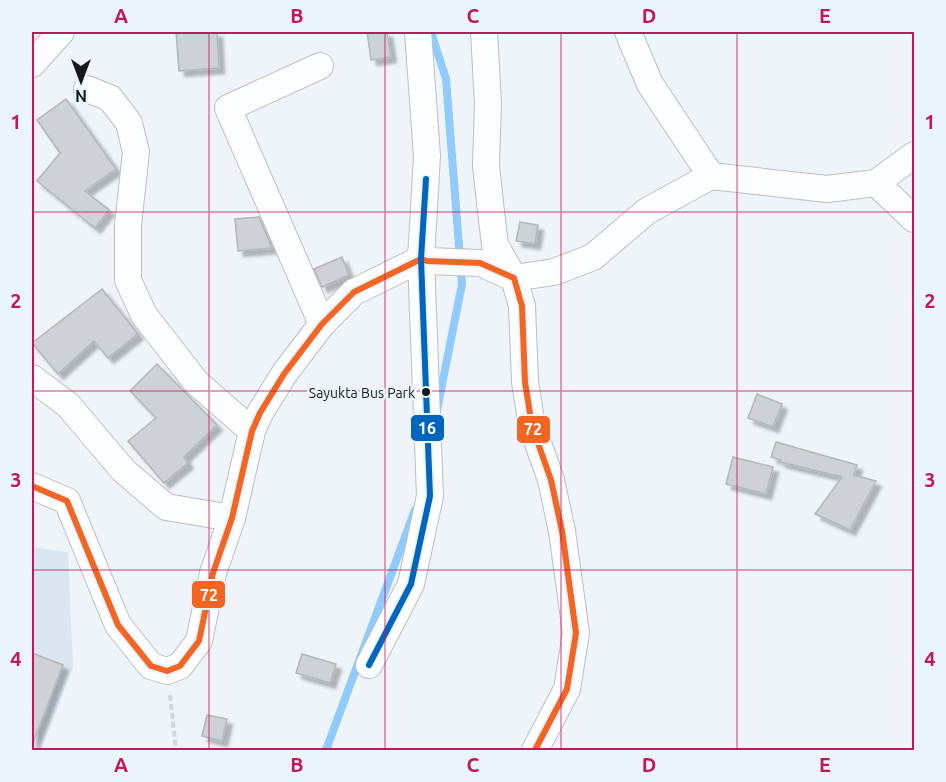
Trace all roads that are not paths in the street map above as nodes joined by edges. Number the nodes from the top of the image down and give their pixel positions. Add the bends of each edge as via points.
1 (61, 32) edge
2 (418, 32) edge
3 (484, 32) edge
4 (628, 32) edge
5 (32, 64) edge
6 (320, 66) dead end
7 (87, 88) dead end
8 (915, 155) edge
9 (711, 176) junction
10 (876, 183) junction
11 (915, 219) edge
12 (424, 260) junction
13 (513, 278) junction
14 (322, 324) junction
15 (32, 378) edge
16 (252, 431) junction
17 (32, 486) edge
18 (232, 518) junction
19 (369, 665) dead end
20 (535, 750) edge

1 - 5 street
2 - 12 street via 427,156
3 - 13 street via 486,165 495,245
4 - 9 street via 650,84
6 - 14 street via 228,108
7 - 16 street via 110,98 129,123 136,152 128,225 128,280 144,315 196,382
8 - 10 street
9 - 10 street via 827,189
9 - 13 street via 647,211 592,257 554,272
10 - 11 street
12 - 13 street via 480,263
12 - 14 street via 354,292
12 - 19 street via 430,496 411,584
13 - 20 street via 522,306 525,382 532,426 562,531 576,633 567,689
14 - 16 street via 284,374
15 - 18 street via 68,405 123,470 166,507
16 - 18 street
17 - 18 street via 67,501 118,625 150,666 166,671 180,666 199,641 213,573

